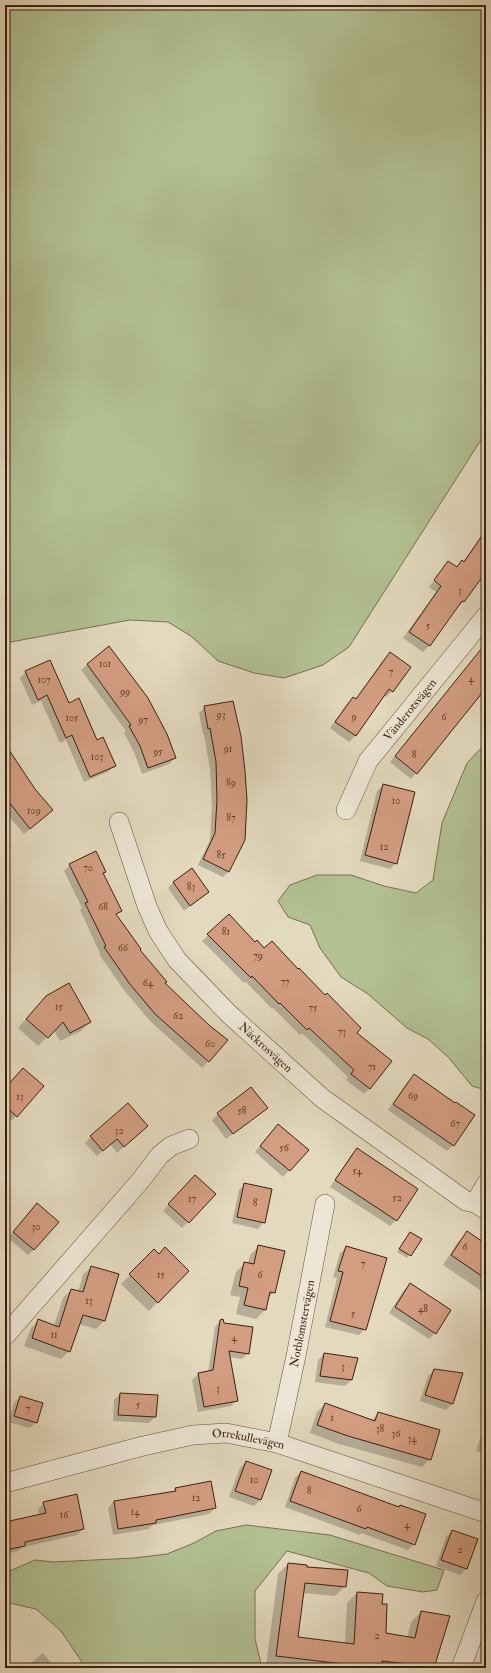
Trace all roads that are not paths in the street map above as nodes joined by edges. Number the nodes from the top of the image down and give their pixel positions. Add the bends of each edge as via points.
1 (486, 616) edge
2 (346, 810) dead end
3 (119, 822) dead end
4 (189, 1139) dead end
5 (486, 1184) edge
6 (325, 1204) dead end
7 (480, 1206) edge
8 (5, 1336) edge
9 (277, 1443) junction
10 (5, 1483) edge
11 (486, 1513) edge
12 (486, 1601) edge
13 (467, 1667) edge

1 - 2 street, Vänderotsvägen via 368,761
3 - 7 street, Näckrosvägen via 158,931 177,960 198,983 322,1098 466,1201
4 - 8 street via 171,1146 160,1155
5 - 7 street
6 - 9 street, Notblomstervägen
9 - 10 street, Orrekullevägen via 226,1433 193,1435
9 - 11 street, Orrekullevägen
12 - 13 street

